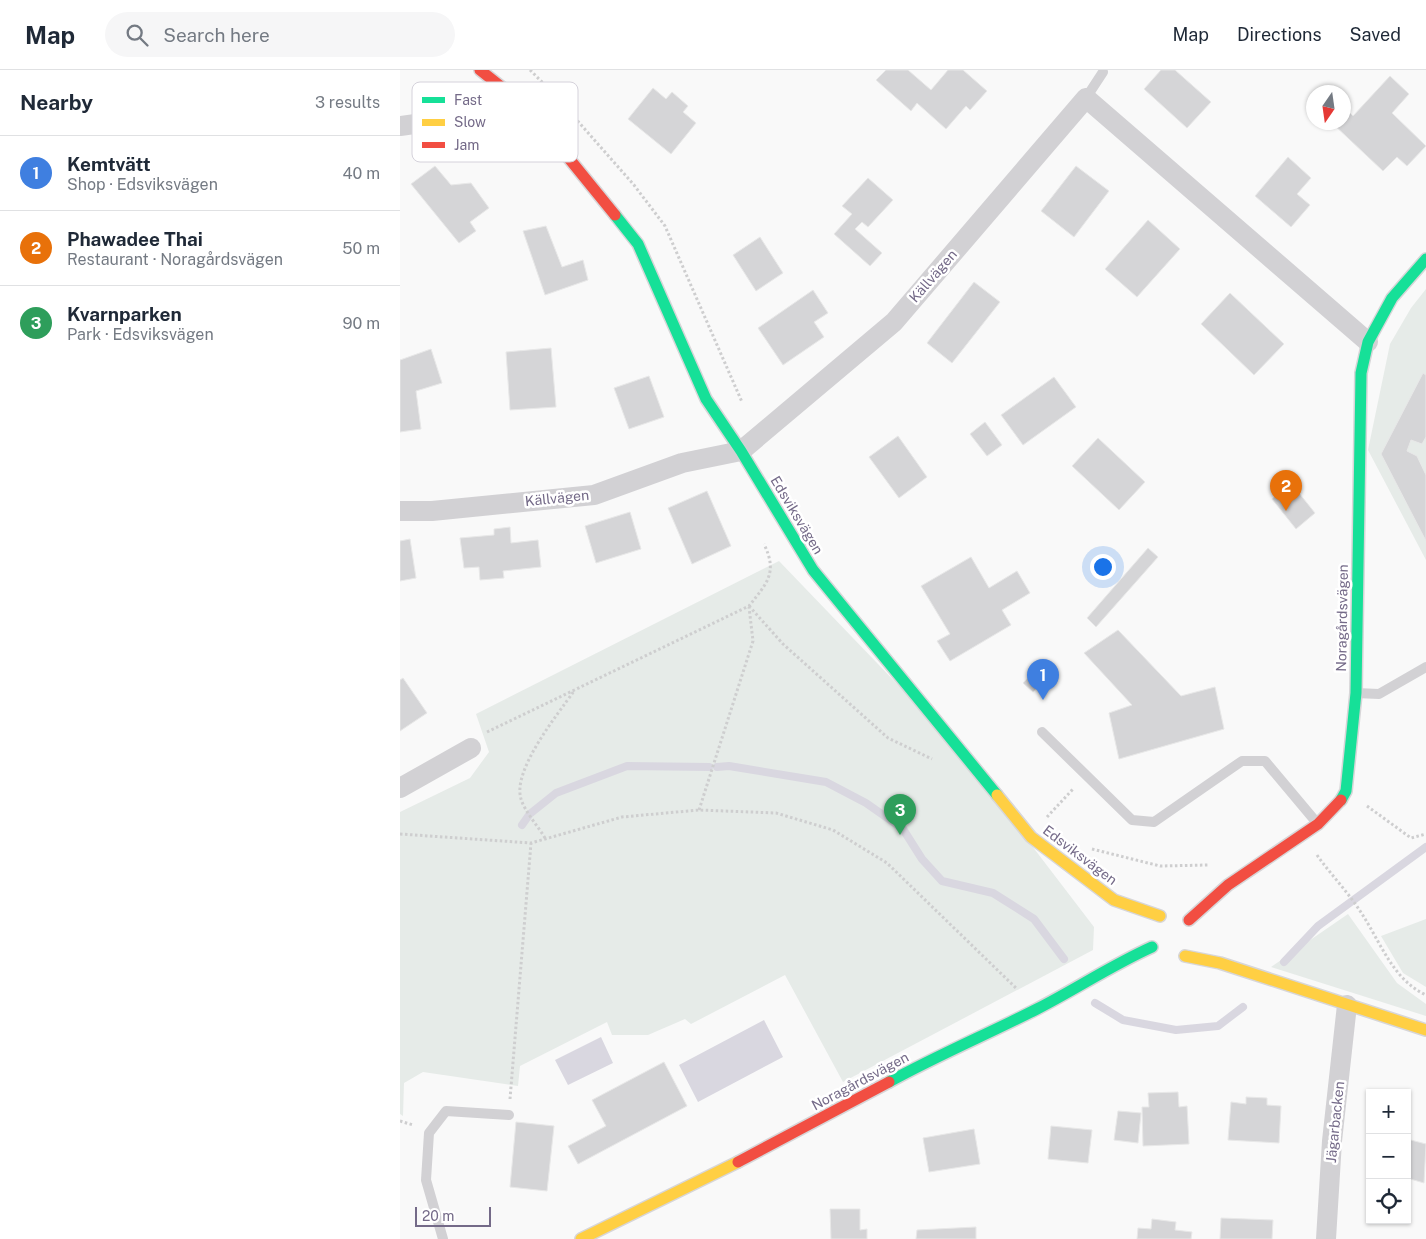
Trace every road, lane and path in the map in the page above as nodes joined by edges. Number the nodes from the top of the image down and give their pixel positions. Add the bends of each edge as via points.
1 (480, 70) edge
2 (530, 70) edge
3 (1103, 72) dead end
4 (495, 82) edge
5 (542, 82) edge
6 (1086, 98) junction
7 (578, 122) edge
8 (572, 162) edge
9 (1426, 259) edge
10 (1368, 342) junction
11 (758, 436) junction
12 (741, 451) junction
13 (400, 511) edge
14 (759, 535) dead end
15 (749, 606) junction
16 (1426, 667) edge
17 (575, 690) junction
18 (1356, 693) junction
19 (1042, 732) dead end
20 (470, 748) joint
21 (969, 761) junction
22 (1085, 775) junction
23 (400, 788) edge
24 (1346, 791) junction
25 (699, 810) junction
26 (1044, 821) dead end
27 (1318, 824) junction
28 (400, 834) edge
29 (1426, 834) edge
30 (545, 838) junction
31 (531, 843) junction
32 (1090, 848) dead end
33 (1214, 865) dead end
34 (1343, 889) dead end
35 (1175, 916) junction
36 (1195, 932) dead end
37 (1152, 947) junction
38 (1185, 954) dead end
39 (1160, 956) dead end
40 (1426, 995) edge
41 (1347, 1005) junction
42 (1037, 1009) junction
43 (1426, 1030) edge
44 (509, 1115) joint
45 (443, 1239) edge
46 (581, 1239) edge
47 (1326, 1239) edge

1 - 4 street, Edsviksvägen
2 - 5 path
3 - 6 lane
6 - 10 street
6 - 11 street, Källvägen via 894,322
7 - 11 path via 665,226
8 - 12 street, Edsviksvägen via 638,244 706,399
9 - 10 street, Noragårdsvägen via 1392,298
10 - 18 street, Noragårdsvägen via 1361,373
11 - 12 street, Källvägen
12 - 13 street, Källvägen via 682,463 594,494 432,511
12 - 21 street, Edsviksvägen via 813,570
14 - 15 path via 772,560 767,583
15 - 17 path
15 - 21 path via 783,644 888,738 941,763
15 - 25 path via 753,641
16 - 18 lane via 1379,694
17 - 20 path via 484,734
17 - 30 path via 522,774 521,798
18 - 24 street, Noragårdsvägen
19 - 22 lane
20 - 23 street
21 - 35 street, Edsviksvägen via 1031,838 1114,900
22 - 26 path
22 - 27 lane via 1132,820 1154,822 1242,761 1266,761
24 - 27 street, Noragårdsvägen via 1339,805
24 - 29 path via 1410,838
25 - 30 path via 622,817
25 - 42 path via 776,813 833,830 887,863
27 - 35 street, Noragårdsvägen via 1228,885
28 - 31 path
30 - 31 path
31 - 44 path
32 - 33 path via 1160,866
34 - 40 path via 1361,912 1395,971
35 - 36 street
35 - 37 street, Noragårdsvägen via 1150,930
37 - 39 street
37 - 42 street, Noragårdsvägen
38 - 41 street
41 - 43 street
41 - 47 street, Jägarbacken via 1332,1141
42 - 46 street, Noragårdsvägen via 942,1053 759,1152
44 - 45 lane via 446,1112 429,1133 426,1180

